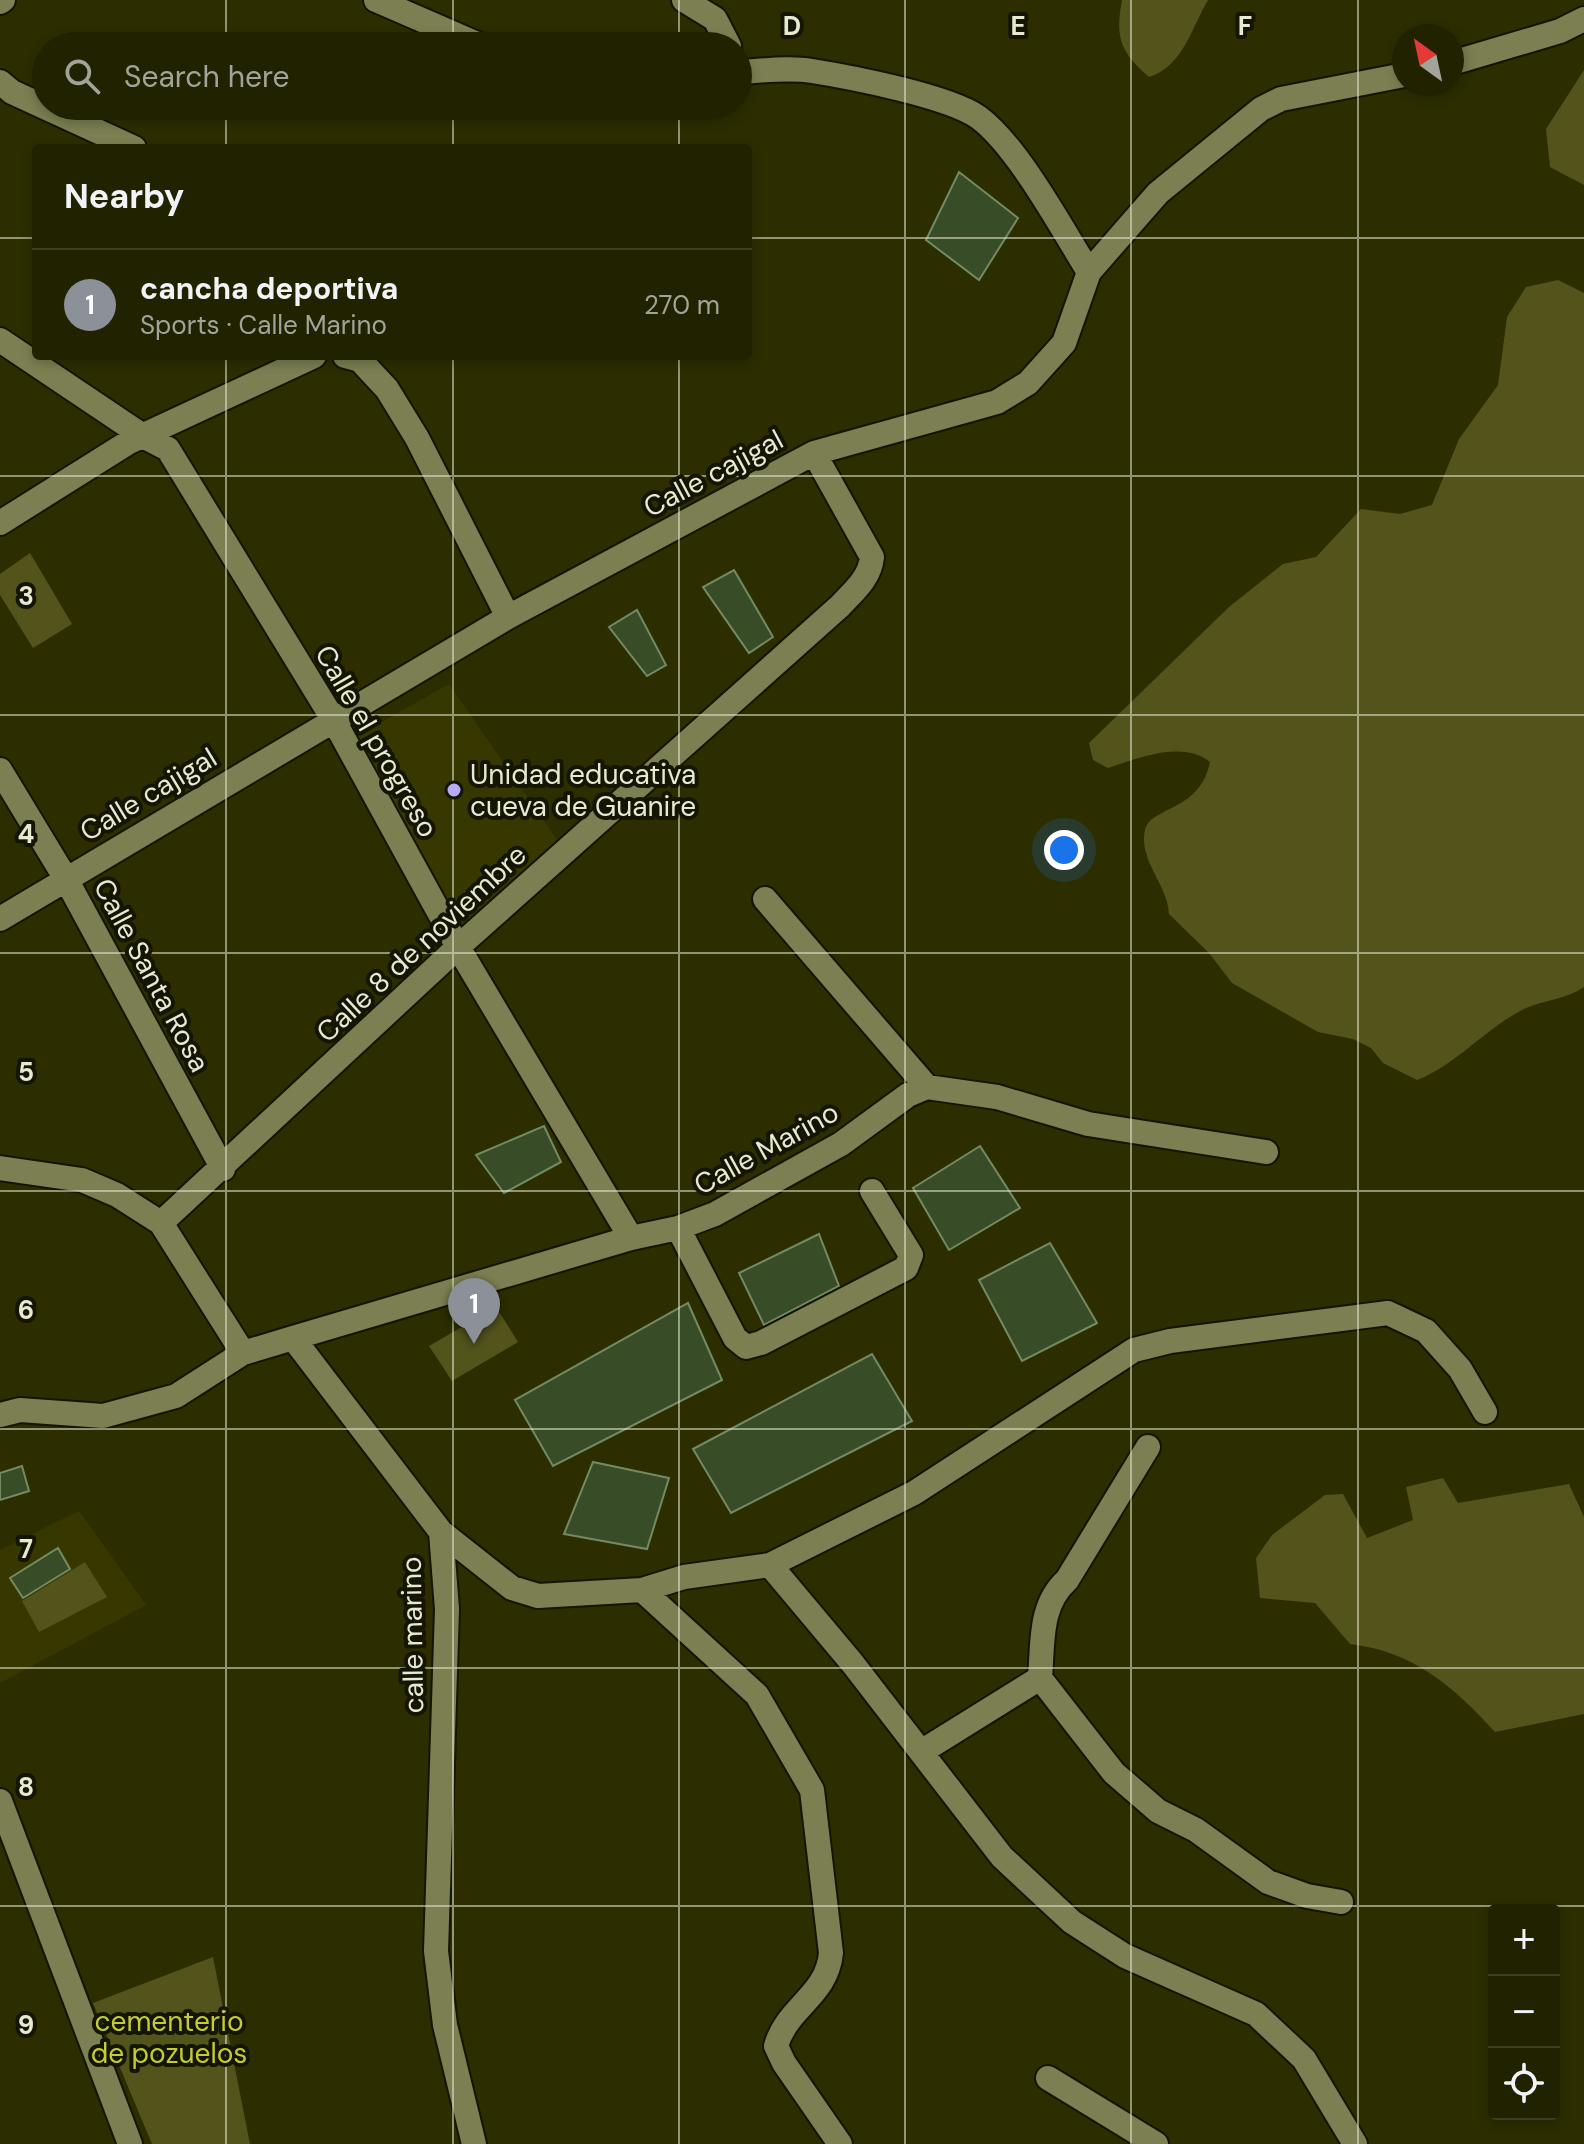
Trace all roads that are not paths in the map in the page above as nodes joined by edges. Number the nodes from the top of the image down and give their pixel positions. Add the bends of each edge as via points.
1 (376, 0) edge
2 (684, 0) edge
3 (1584, 19) edge
4 (450, 32) edge
5 (722, 32) edge
6 (1464, 59) edge
7 (752, 72) edge
8 (1392, 77) edge
9 (0, 82) edge
10 (32, 101) edge
11 (73, 120) edge
12 (125, 144) edge
13 (1089, 272) junction
14 (0, 340) edge
15 (305, 360) edge
16 (360, 360) edge
17 (143, 436) junction
18 (814, 453) junction
19 (0, 523) edge
20 (508, 617) junction
21 (333, 719) junction
22 (0, 770) edge
23 (66, 879) junction
24 (765, 899) dead end
25 (0, 919) edge
26 (458, 947) junction
27 (927, 1087) junction
28 (1266, 1152) dead end
29 (0, 1168) edge
30 (223, 1169) junction
31 (872, 1191) dead end
32 (161, 1223) junction
33 (678, 1228) junction
34 (631, 1238) junction
35 (293, 1338) junction
36 (243, 1353) junction
37 (1485, 1412) dead end
38 (0, 1415) edge
39 (1148, 1447) dead end
40 (441, 1532) junction
41 (770, 1565) junction
42 (642, 1590) junction
43 (1040, 1678) junction
44 (921, 1752) junction
45 (0, 1801) edge
46 (1341, 1902) dead end
47 (1048, 2078) dead end
48 (130, 2144) edge
49 (474, 2144) edge
50 (840, 2144) edge
51 (1156, 2144) edge
52 (1355, 2144) edge

1 - 4 street
2 - 5 street via 715,19
3 - 6 street
7 - 13 street via 809,70 931,99 977,117 1027,177
8 - 13 street, Calle cajigal via 1281,99 1261,109 1158,193
9 - 10 street
11 - 12 street
13 - 18 street, Calle cajigal via 1064,343 1028,383 997,402
14 - 17 street, Calle el progreso
15 - 17 street
16 - 20 street via 402,414
17 - 19 street
17 - 21 street, Calle el progreso via 168,449
18 - 20 street, Calle cajigal
18 - 26 street, Calle 8 de noviembre via 872,557 871,569 840,606
20 - 21 street, Calle cajigal
21 - 23 street, Calle cajigal
21 - 26 street, Calle el progreso
22 - 23 street, Calle Santa Rosa
23 - 25 street, Calle cajigal
23 - 30 street, Calle Santa Rosa
24 - 27 street
26 - 30 street, Calle 8 de noviembre
26 - 34 street, Calle el progreso
27 - 28 street via 997,1097 1088,1124
27 - 33 street, Calle Marino via 841,1144 715,1214
29 - 32 street via 82,1180
30 - 32 street, Calle 8 de noviembre
31 - 33 street via 906,1243 911,1255 906,1268 746,1347 735,1338
32 - 36 street
33 - 34 street, Calle Marino
34 - 35 street, Calle Marino
35 - 36 street
35 - 40 street, calle marino
36 - 38 street via 176,1396 103,1416 20,1410
37 - 41 street via 1460,1369 1426,1331 1388,1313 1170,1341 1134,1350 914,1493
39 - 43 street via 1067,1580 1053,1593 1045,1613
40 - 42 street via 523,1594
40 - 49 street, calle marino via 447,1609 436,1951 445,2025
41 - 42 street via 684,1577
41 - 44 street
42 - 50 street via 757,1695 812,1790 829,1972 781,2028 776,2046
43 - 44 street
43 - 46 street via 1114,1773 1158,1811 1196,1830 1268,1882
44 - 52 street via 1002,1857 1072,1922 1125,1956 1256,2014 1272,2028 1304,2059
45 - 48 street
47 - 51 street

